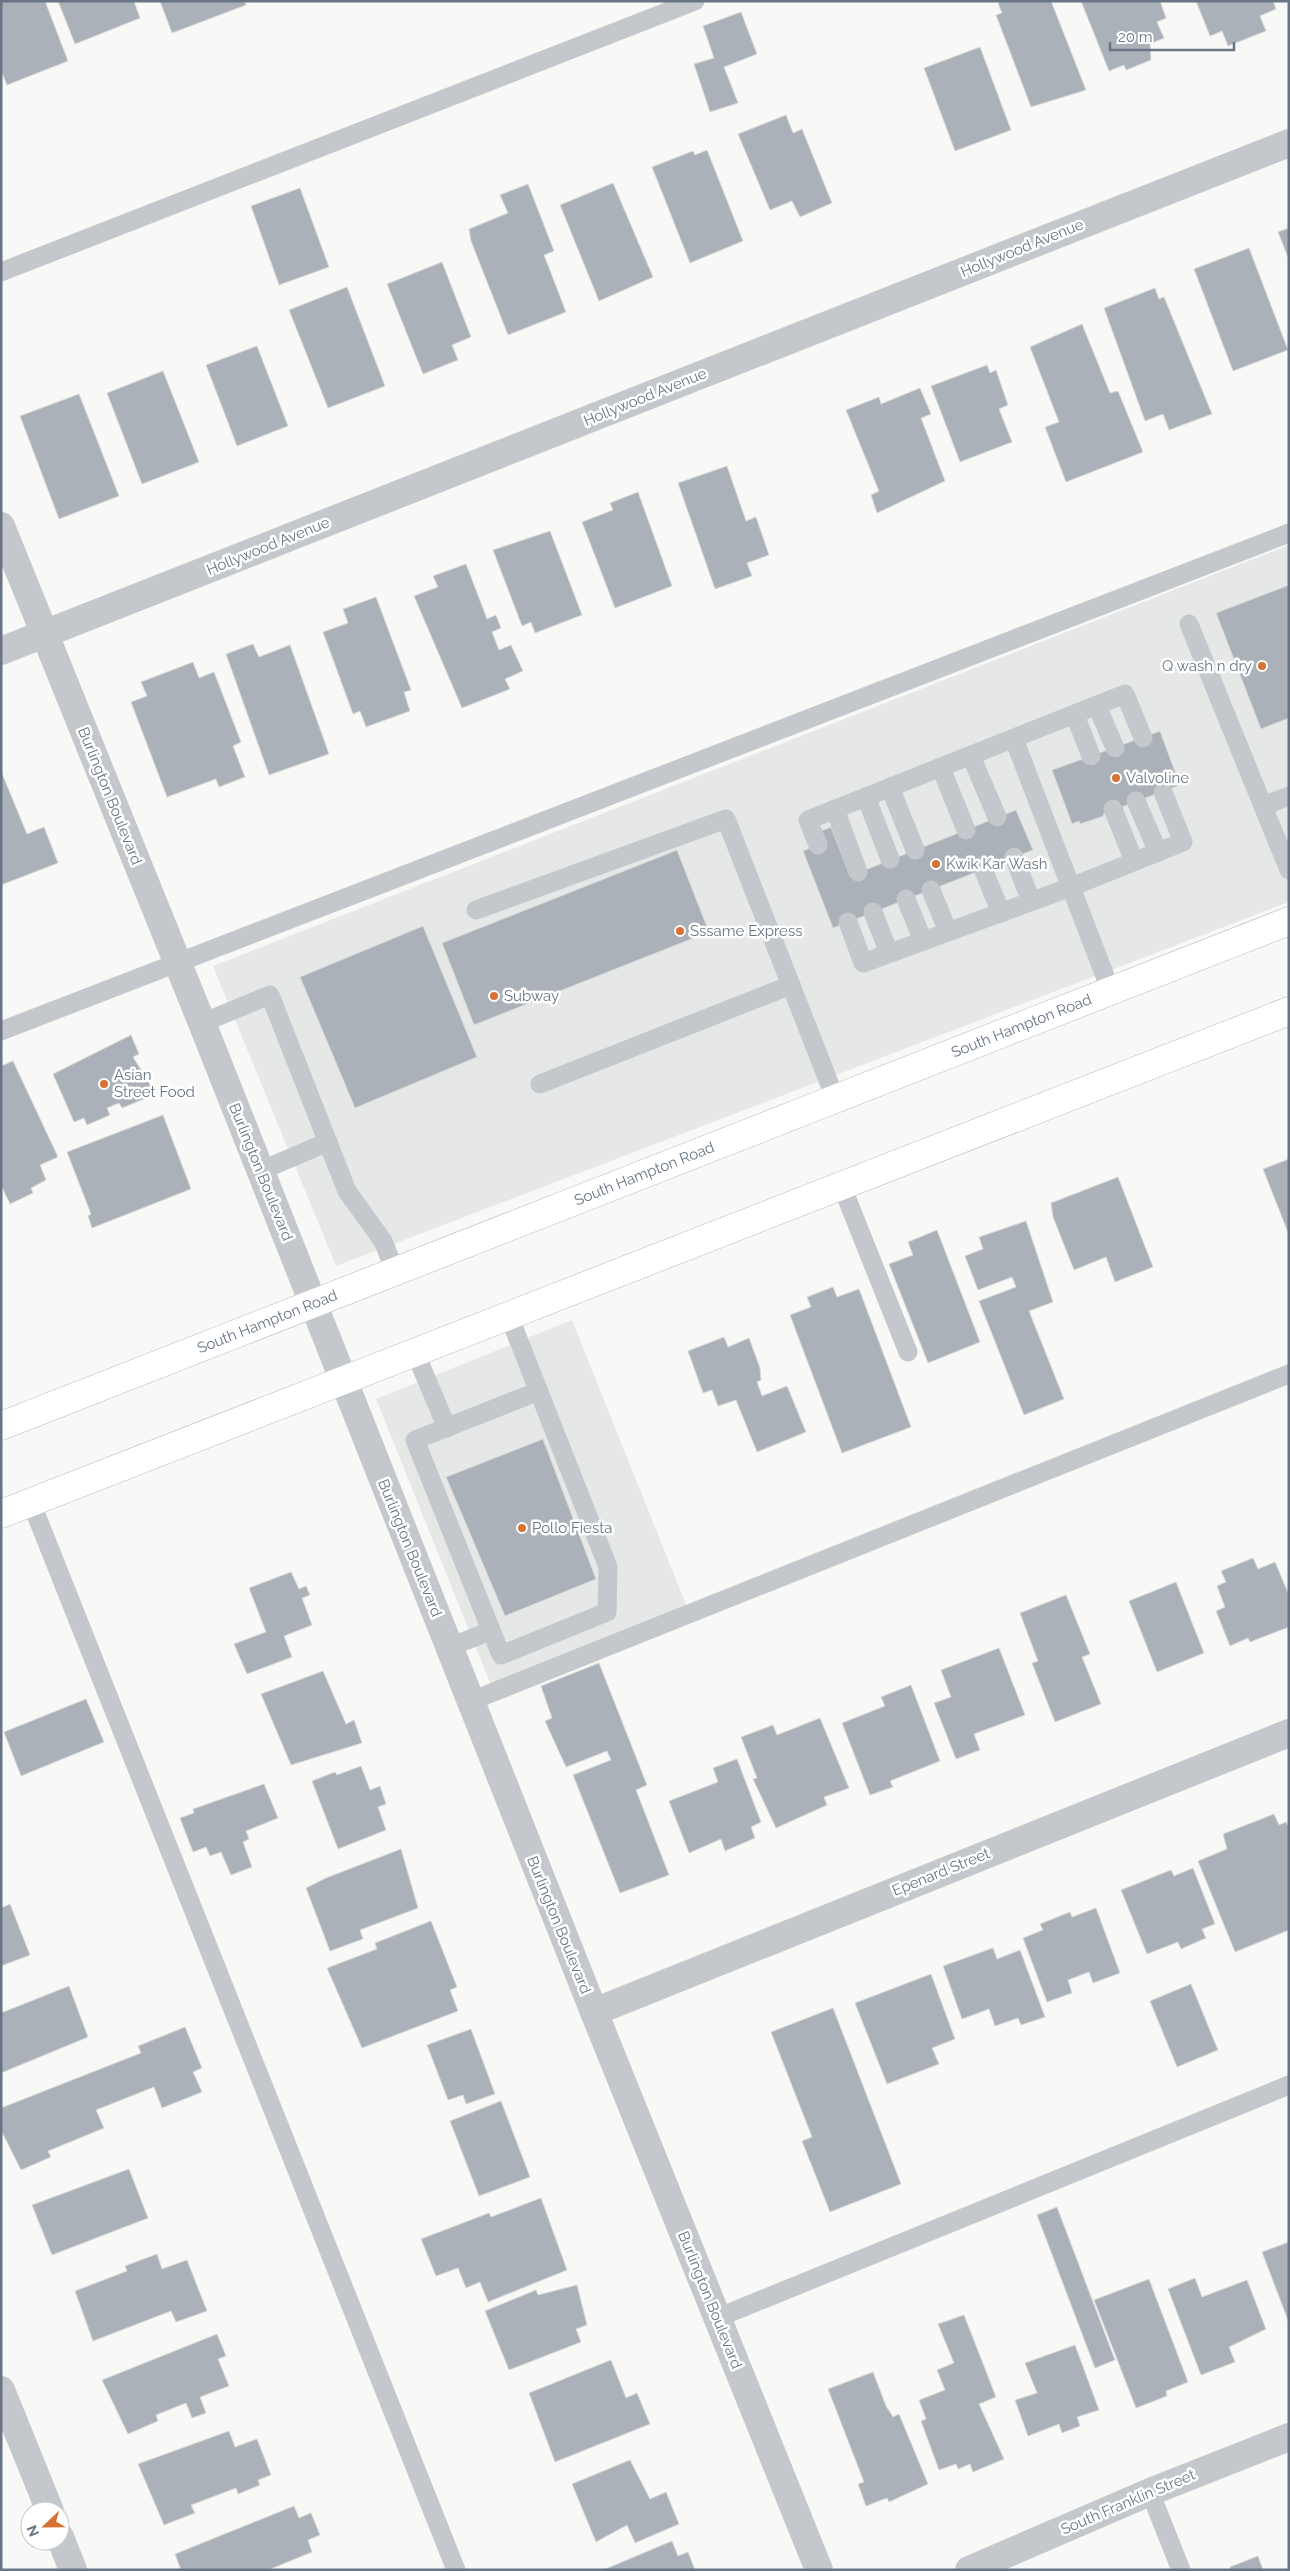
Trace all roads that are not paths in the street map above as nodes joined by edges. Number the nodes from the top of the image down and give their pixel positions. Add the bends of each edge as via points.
1 (695, 1) edge
2 (1289, 143) edge
3 (1, 272) edge
4 (1, 526) edge
5 (1289, 532) edge
6 (1189, 624) dead end
7 (44, 634) junction
8 (1, 651) edge
9 (1097, 706) junction
10 (1075, 715) junction
11 (1142, 738) dead end
12 (1014, 739) junction
13 (1115, 748) dead end
14 (972, 756) junction
15 (1091, 756) dead end
16 (941, 768) junction
17 (890, 787) junction
18 (1163, 792) dead end
19 (1289, 796) edge
20 (866, 797) junction
21 (1136, 801) dead end
22 (1263, 806) junction
23 (835, 809) junction
24 (1113, 809) dead end
25 (997, 817) dead end
26 (966, 830) dead end
27 (818, 845) dead end
28 (915, 850) dead end
29 (1158, 852) junction
30 (1014, 857) dead end
31 (890, 859) dead end
32 (1134, 861) junction
33 (983, 869) dead end
34 (1289, 870) edge
35 (858, 872) dead end
36 (1071, 886) junction
37 (931, 890) dead end
38 (906, 899) dead end
39 (1031, 901) junction
40 (476, 910) dead end
41 (873, 912) dead end
42 (1000, 912) junction
43 (1289, 921) edge
44 (848, 922) dead end
45 (948, 932) junction
46 (923, 941) junction
47 (889, 953) junction
48 (178, 963) junction
49 (791, 985) junction
50 (1110, 989) junction
51 (1289, 1011) edge
52 (202, 1023) junction
53 (1, 1031) edge
54 (540, 1084) dead end
55 (835, 1098) junction
56 (328, 1142) junction
57 (260, 1171) junction
58 (841, 1184) junction
59 (394, 1271) junction
60 (312, 1304) junction
61 (509, 1316) junction
62 (415, 1352) junction
63 (908, 1352) dead end
64 (1289, 1374) edge
65 (344, 1381) junction
66 (539, 1391) junction
67 (1, 1426) edge
68 (447, 1428) junction
69 (31, 1502) junction
70 (1, 1514) edge
71 (490, 1631) junction
72 (450, 1647) junction
73 (500, 1655) junction
74 (510, 1685) junction
75 (471, 1701) junction
76 (1289, 1733) edge
77 (594, 2012) junction
78 (1289, 2085) edge
79 (717, 2318) junction
80 (1, 2390) edge
81 (1289, 2438) edge
82 (1150, 2492) junction
83 (46, 2501) edge
84 (66, 2551) edge
85 (73, 2570) edge
86 (456, 2570) edge
87 (819, 2570) edge
88 (969, 2570) edge
89 (1181, 2570) edge

1 - 3 lane
2 - 7 street, Hollywood Avenue
4 - 7 street, Burlington Boulevard
5 - 48 lane
6 - 22 lane
7 - 8 street, Hollywood Avenue
7 - 48 street, Burlington Boulevard
9 - 10 lane
9 - 11 lane via 1125,694
9 - 13 lane
10 - 12 lane
10 - 15 lane
12 - 14 lane
12 - 36 lane
14 - 16 lane
14 - 25 lane
16 - 17 lane
16 - 26 lane
17 - 20 lane
17 - 28 lane
18 - 29 lane via 1183,842
19 - 22 lane
20 - 23 lane
20 - 31 lane
21 - 29 lane
22 - 34 lane
23 - 27 lane via 808,820
23 - 35 lane
24 - 32 lane
29 - 32 lane
30 - 39 lane
32 - 36 lane
33 - 42 lane
36 - 39 lane
36 - 50 lane
37 - 45 lane
38 - 46 lane
39 - 42 lane
40 - 49 lane via 726,819
41 - 47 lane
42 - 45 lane
43 - 50 main road, South Hampton Road
44 - 47 lane via 863,963
45 - 46 lane
46 - 47 lane
48 - 52 street, Burlington Boulevard
48 - 53 lane
49 - 54 lane
49 - 55 lane
50 - 55 main road, South Hampton Road
51 - 58 main road
52 - 56 lane via 270,995
52 - 57 street, Burlington Boulevard
55 - 59 main road, South Hampton Road
56 - 57 lane
56 - 59 lane via 347,1191 383,1241
57 - 60 street, Burlington Boulevard
58 - 61 main road
58 - 63 lane
59 - 60 main road, South Hampton Road
60 - 65 street, Burlington Boulevard
60 - 67 main road, South Hampton Road
61 - 62 main road
61 - 66 lane
62 - 65 main road
62 - 68 lane
64 - 74 lane
65 - 69 main road
65 - 72 street, Burlington Boulevard
66 - 68 lane
66 - 73 lane via 608,1567 607,1612
68 - 71 lane via 414,1440
69 - 70 main road
69 - 86 lane
71 - 72 lane
71 - 73 lane
72 - 75 street, Burlington Boulevard
73 - 74 lane
74 - 75 lane
75 - 77 street, Burlington Boulevard
76 - 77 street, Epenard Street
77 - 79 street, Burlington Boulevard
78 - 79 lane
79 - 87 street, Burlington Boulevard
80 - 83 street
81 - 82 street, South Franklin Street
82 - 88 street, South Franklin Street
82 - 89 lane
84 - 85 street

